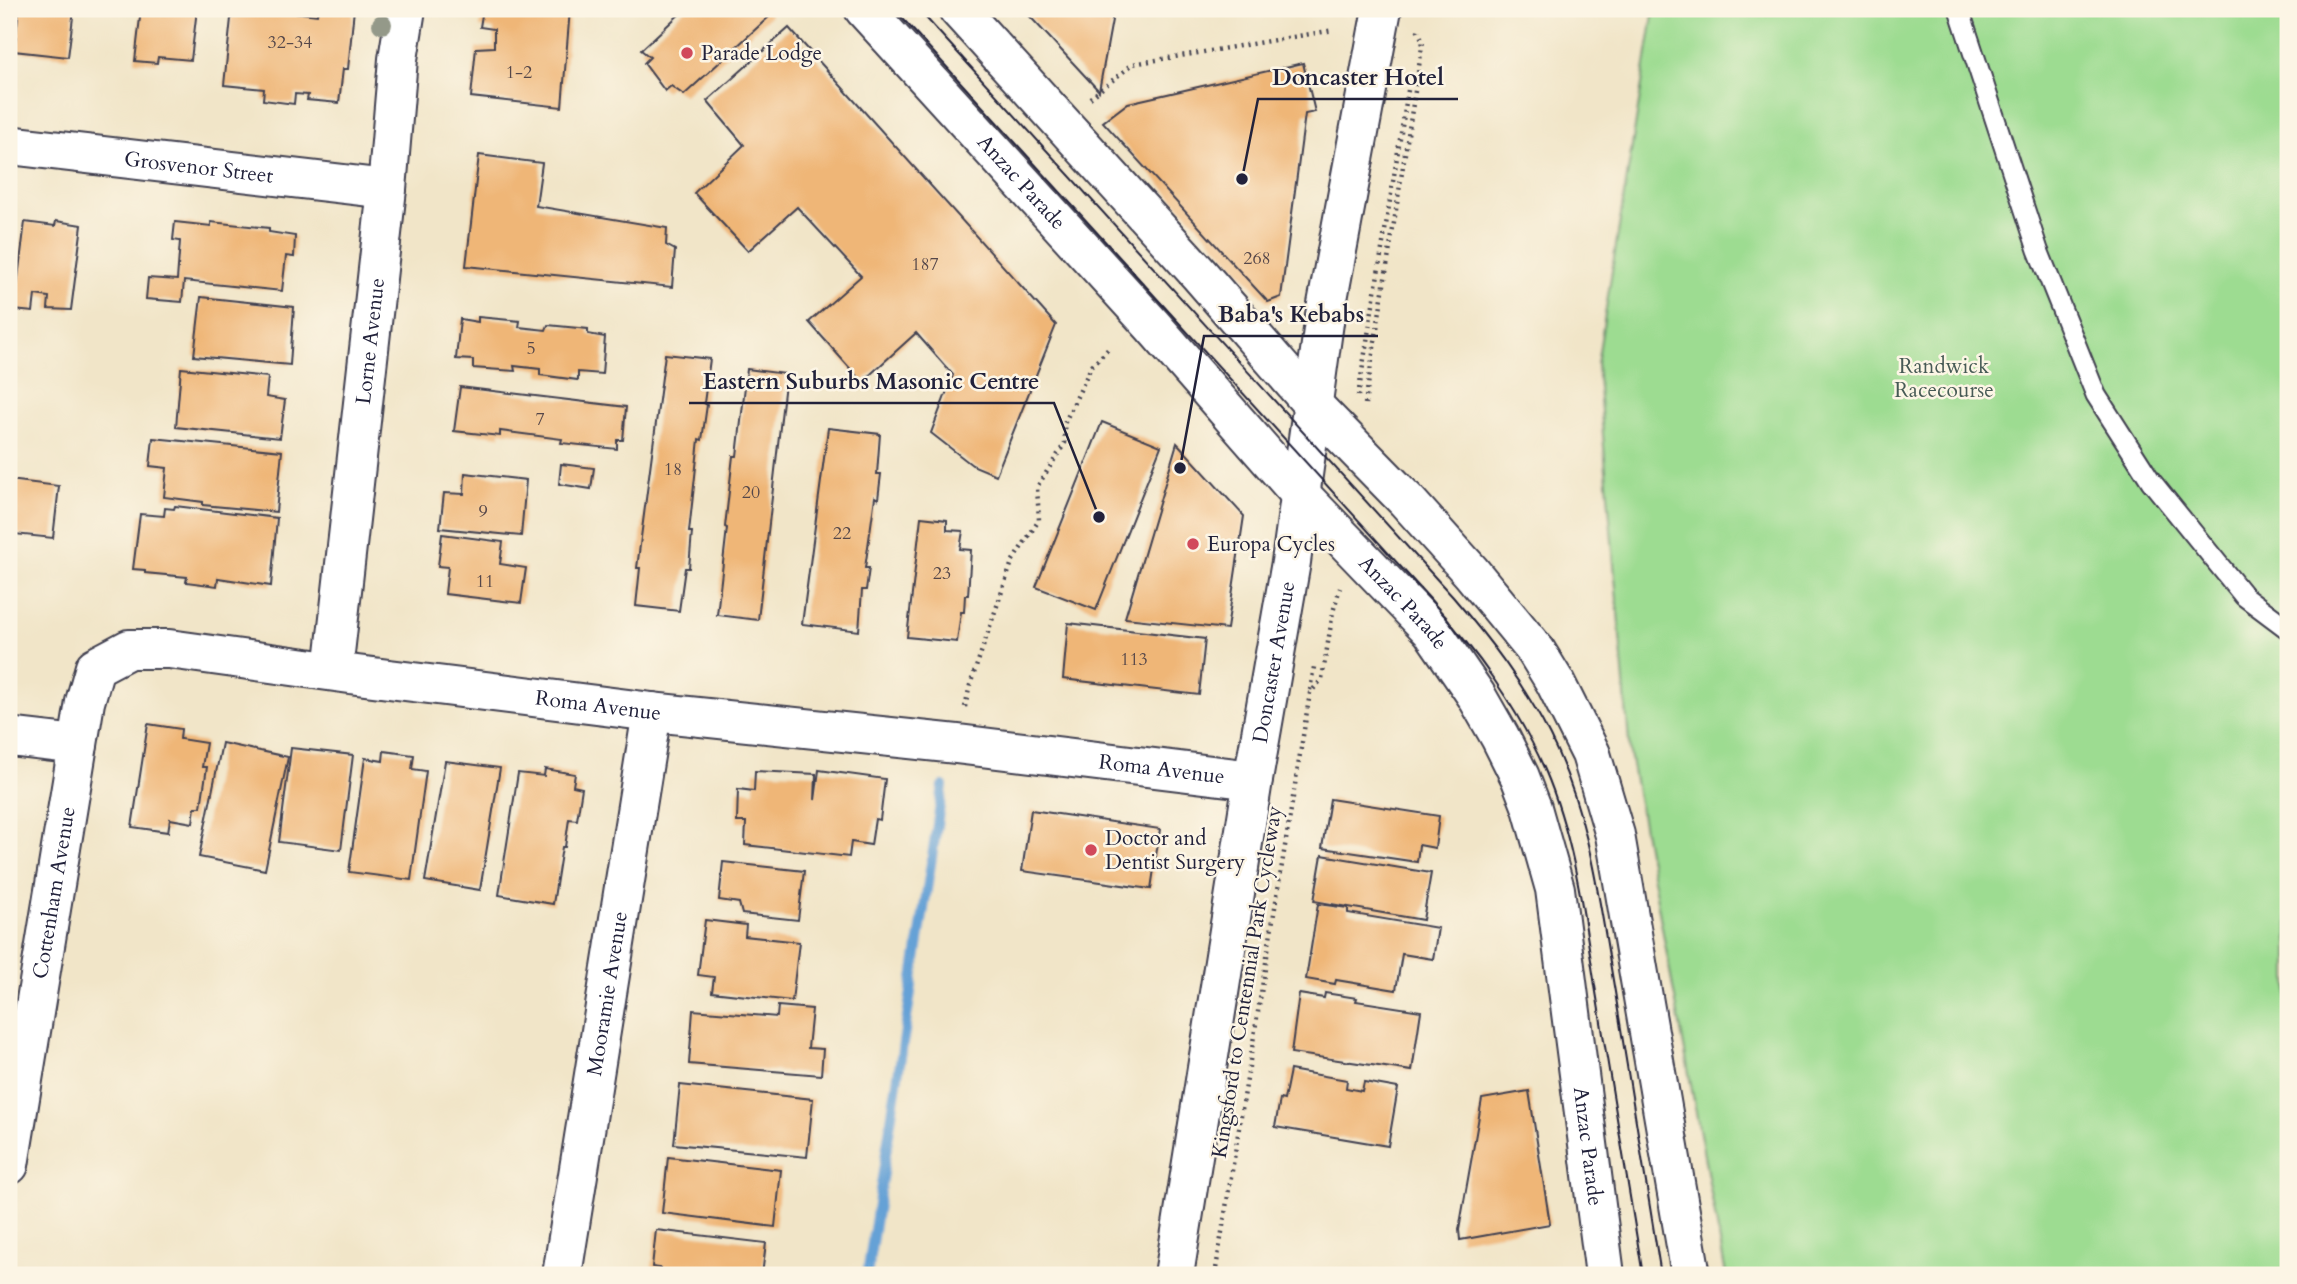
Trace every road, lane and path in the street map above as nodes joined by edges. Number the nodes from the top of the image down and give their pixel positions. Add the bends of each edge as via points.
1 (406, 9) edge
2 (864, 9) edge
3 (958, 9) edge
4 (1381, 9) edge
5 (1959, 9) edge
6 (1334, 30) dead end
7 (1418, 31) dead end
8 (1423, 41) dead end
9 (1084, 104) dead end
10 (9, 145) edge
11 (387, 189) junction
12 (1111, 346) dead end
13 (1357, 403) dead end
14 (1313, 405) junction
15 (1372, 414) dead end
16 (1300, 495) junction
17 (1333, 612) dead end
18 (2288, 629) edge
19 (1314, 665) dead end
20 (333, 671) junction
21 (1310, 693) junction
22 (652, 712) junction
23 (9, 737) edge
24 (957, 744) junction
25 (78, 745) junction
26 (1253, 780) junction
27 (9, 1165) edge
28 (562, 1275) edge
29 (1174, 1275) edge
30 (1216, 1275) edge
31 (1605, 1275) edge
32 (1690, 1275) edge

1 - 11 street, Lorne Avenue
2 - 16 street, Anzac Parade
3 - 14 street
4 - 14 street, Doncaster Avenue
5 - 18 lane via 2038,250 2096,395 2151,481 2244,596
6 - 9 path via 1133,64
7 - 13 path
8 - 15 path via 1365,405
10 - 11 street, Grosvenor Street
11 - 20 street, Lorne Avenue
12 - 24 path via 1091,367 1064,424 1065,443 1037,487 1039,520 1012,562 970,684
14 - 16 street, Doncaster Avenue
14 - 32 street via 1406,500 1536,650 1591,754 1615,835
16 - 26 street, Doncaster Avenue
16 - 31 street, Anzac Parade via 1432,632 1500,737 1532,808 1555,889
17 - 21 path, Kingsford to Centennial Park Cycleway via 1322,678
19 - 21 path, Kingsford to Centennial Park Cycleway
20 - 22 street, Roma Avenue
20 - 25 street, Roma Avenue via 169,649 129,649 95,667
21 - 30 path, Kingsford to Centennial Park Cycleway
22 - 24 street, Roma Avenue
22 - 28 street, Mooramie Avenue
23 - 25 street
24 - 26 street, Roma Avenue
25 - 27 street, Cottenham Avenue
26 - 29 street, Doncaster Avenue

